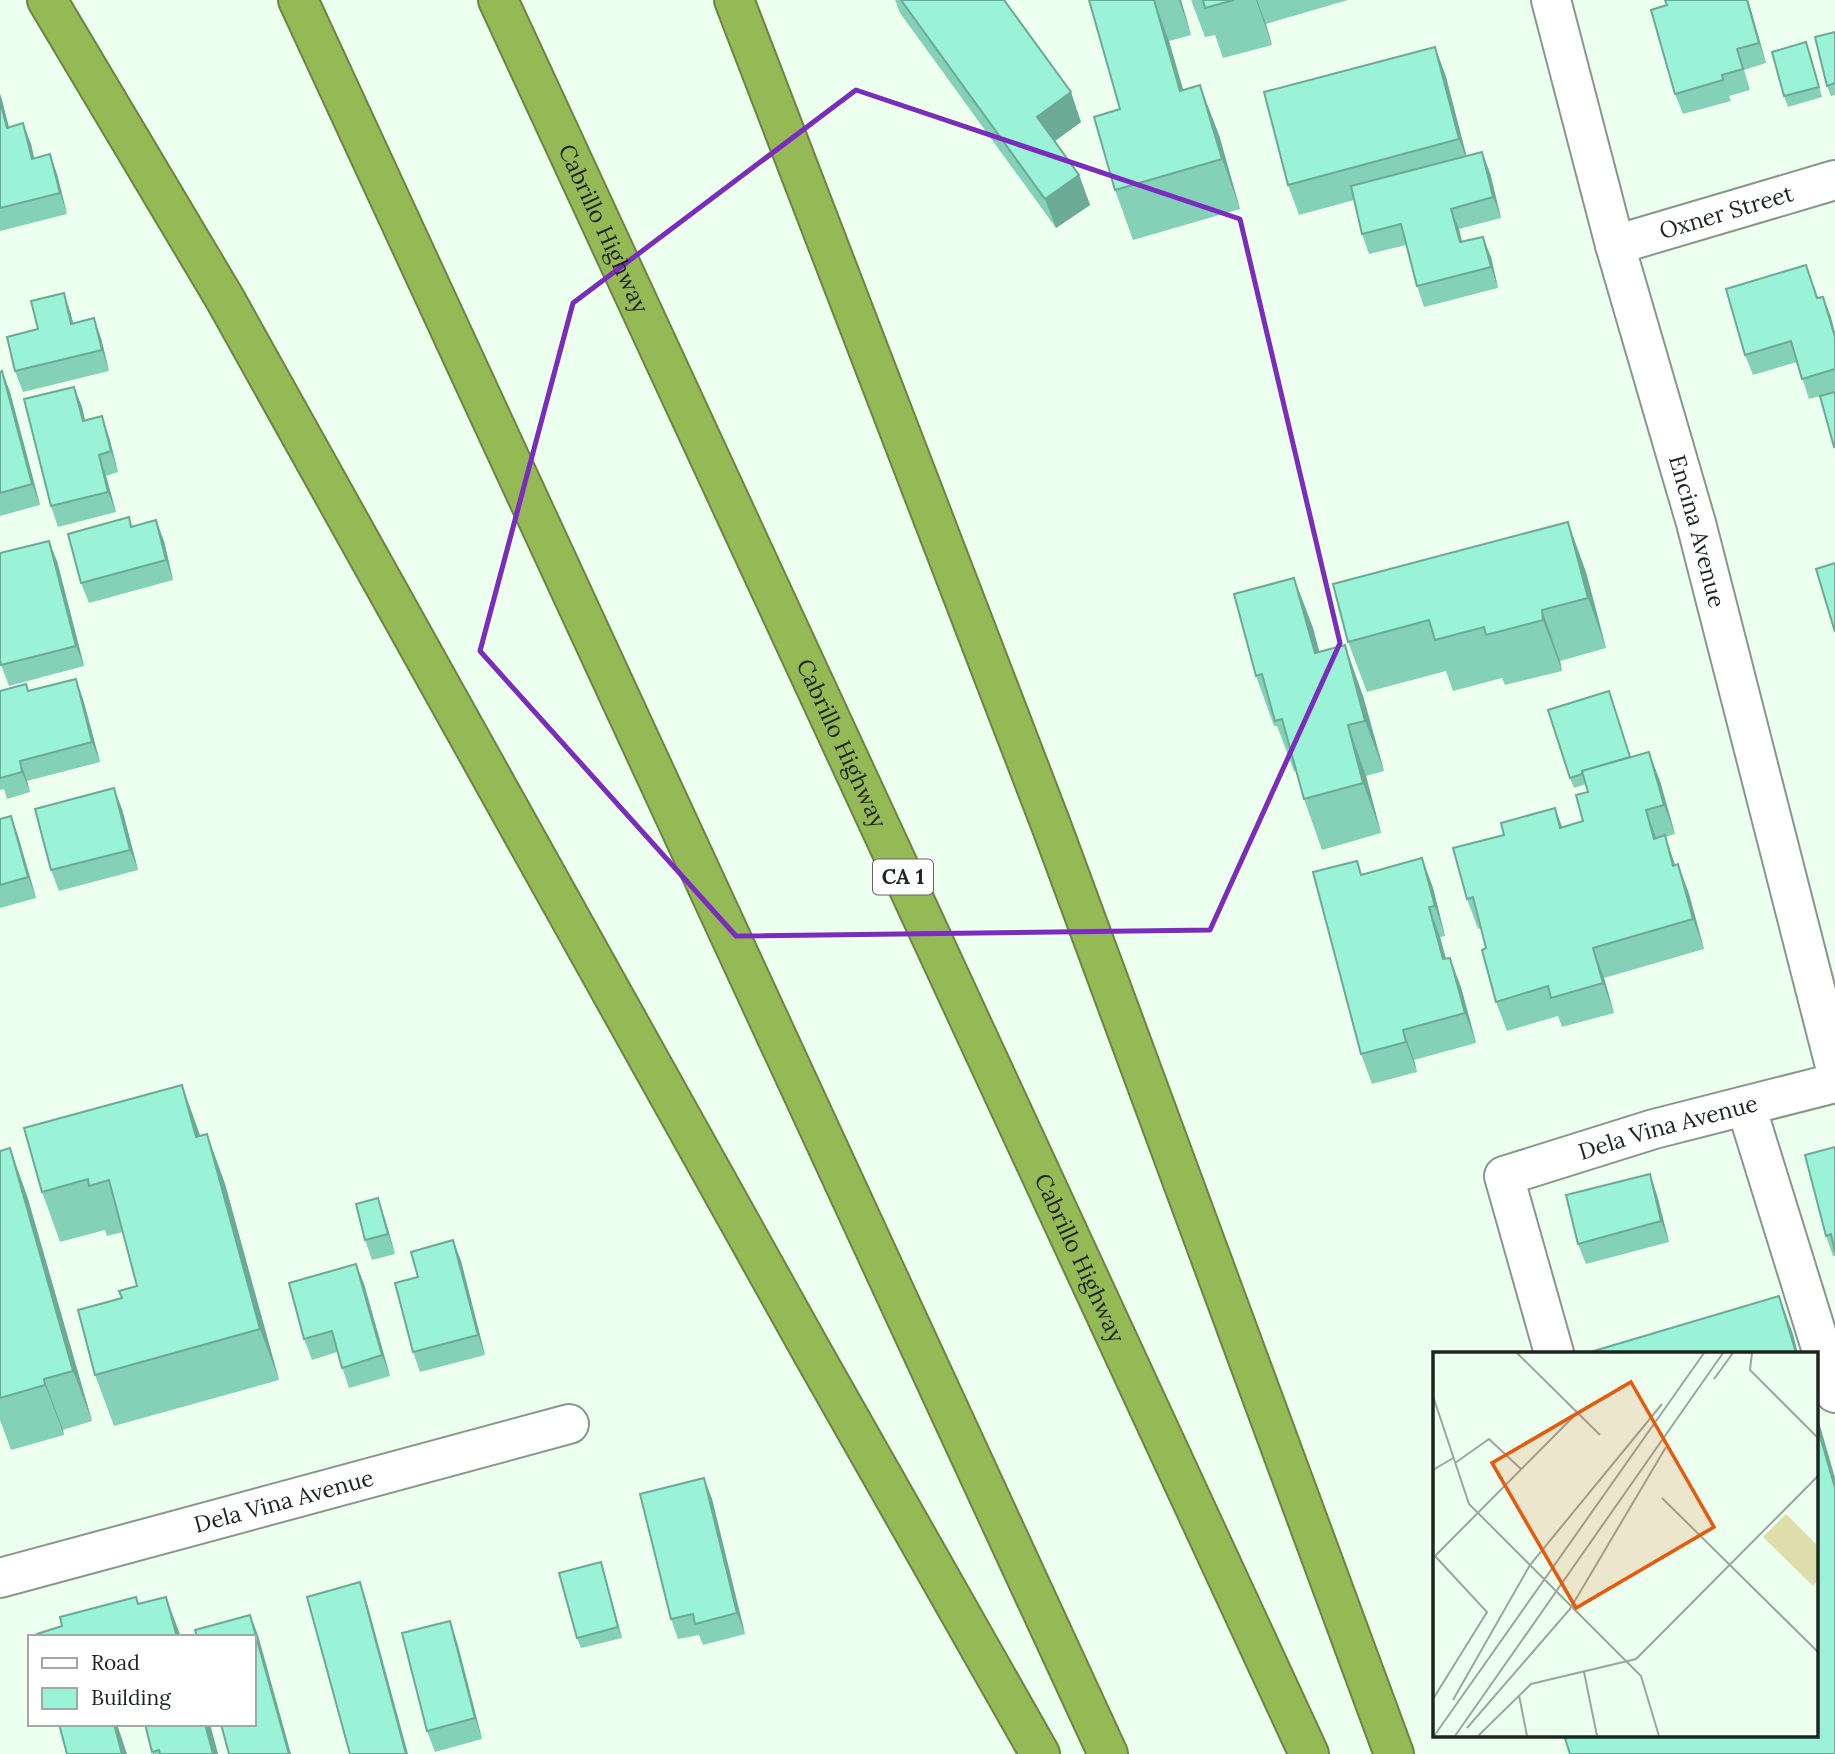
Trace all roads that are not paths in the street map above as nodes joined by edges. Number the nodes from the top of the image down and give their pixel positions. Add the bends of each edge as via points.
1 (47, 0) edge
2 (498, 0) edge
3 (734, 0) edge
4 (1551, 0) edge
5 (301, 8) edge
6 (1835, 180) edge
7 (1615, 245) junction
8 (1835, 1066) edge
9 (1835, 1083) edge
10 (1746, 1107) junction
11 (1554, 1352) edge
12 (1835, 1393) edge
13 (569, 1424) dead end
14 (0, 1578) edge
15 (1041, 1754) edge
16 (1108, 1754) edge
17 (1309, 1754) edge
18 (1394, 1754) edge

1 - 15 highway via 225,299
2 - 17 highway, Cabrillo Highway / CA 1
3 - 18 highway via 1060,851
4 - 7 street, Encina Avenue
5 - 16 highway
6 - 7 street, Oxner Street
7 - 8 street, Encina Avenue via 1696,523
9 - 10 street, Dela Vina Avenue
10 - 11 street, Dela Vina Avenue via 1654,1129 1504,1176
10 - 12 street
13 - 14 street, Dela Vina Avenue

